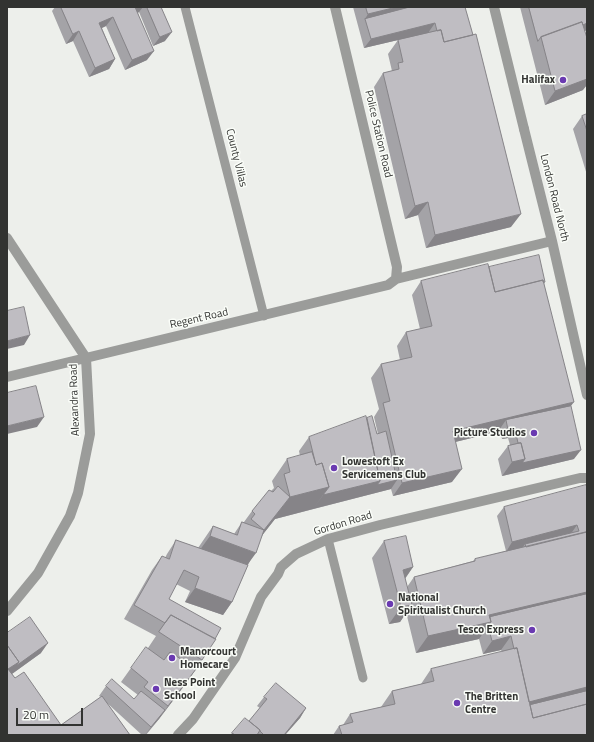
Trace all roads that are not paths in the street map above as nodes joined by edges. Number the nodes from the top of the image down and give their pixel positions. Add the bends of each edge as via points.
1 (185, 7) edge
2 (335, 7) edge
3 (494, 7) edge
4 (7, 238) edge
5 (552, 241) junction
6 (396, 279) junction
7 (264, 316) junction
8 (86, 358) junction
9 (7, 377) edge
10 (587, 395) edge
11 (587, 478) edge
12 (328, 539) junction
13 (7, 611) edge
14 (363, 678) dead end
15 (178, 735) edge

1 - 7 lane, County Villas
2 - 6 street, Police Station Road via 397,267
3 - 5 street, London Road North
4 - 8 street, Alexandra Road
5 - 6 street, Regent Road
5 - 10 street, London Road North
6 - 7 street, Regent Road via 388,285
7 - 8 street, Regent Road
8 - 9 street, Regent Road
8 - 13 street, Alexandra Road via 90,434 78,493 70,516 38,573
11 - 12 street, Gordon Road
12 - 14 lane
12 - 15 street, Gordon Road via 296,554 281,567 262,596 235,658 193,719

